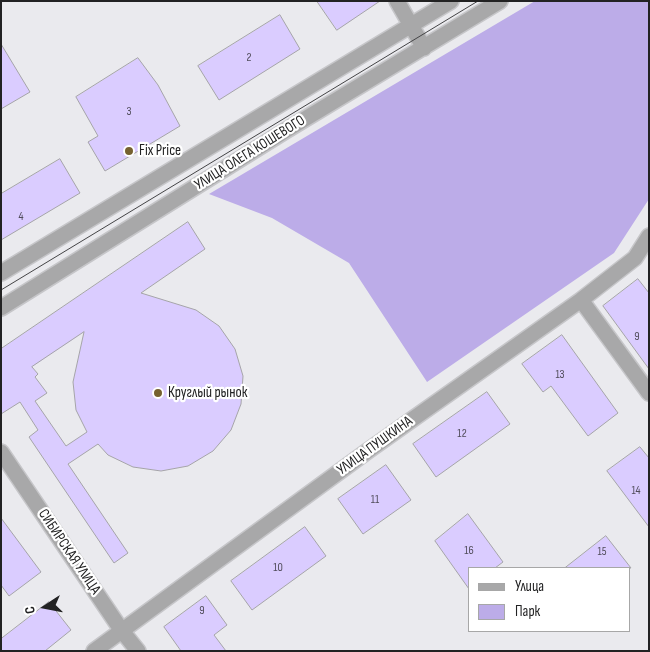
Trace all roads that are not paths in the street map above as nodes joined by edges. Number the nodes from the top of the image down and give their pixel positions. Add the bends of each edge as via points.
1 (398, 1) edge
2 (451, 1) edge
3 (500, 1) edge
4 (411, 25) junction
5 (424, 48) junction
6 (649, 236) edge
7 (1, 273) edge
8 (581, 300) junction
9 (1, 308) edge
10 (649, 393) edge
11 (1, 452) edge
12 (122, 630) junction
13 (94, 651) edge
14 (138, 651) edge

1 - 4 street
2 - 4 street, УЛИЦА ОЛЕГА КОШЕВОГО
3 - 5 street, УЛИЦА ОЛЕГА КОШЕВОГО
4 - 5 street
4 - 7 street, УЛИЦА ОЛЕГА КОШЕВОГО
5 - 9 street, УЛИЦА ОЛЕГА КОШЕВОГО
6 - 8 street, УЛИЦА ПУШКИНА via 635,258
8 - 10 street
8 - 12 street, УЛИЦА ПУШКИНА
11 - 12 street, СИБИРСКАЯ УЛИЦА
12 - 13 street, УЛИЦА ПУШКИНА
12 - 14 street, СИБИРСКАЯ УЛИЦА

